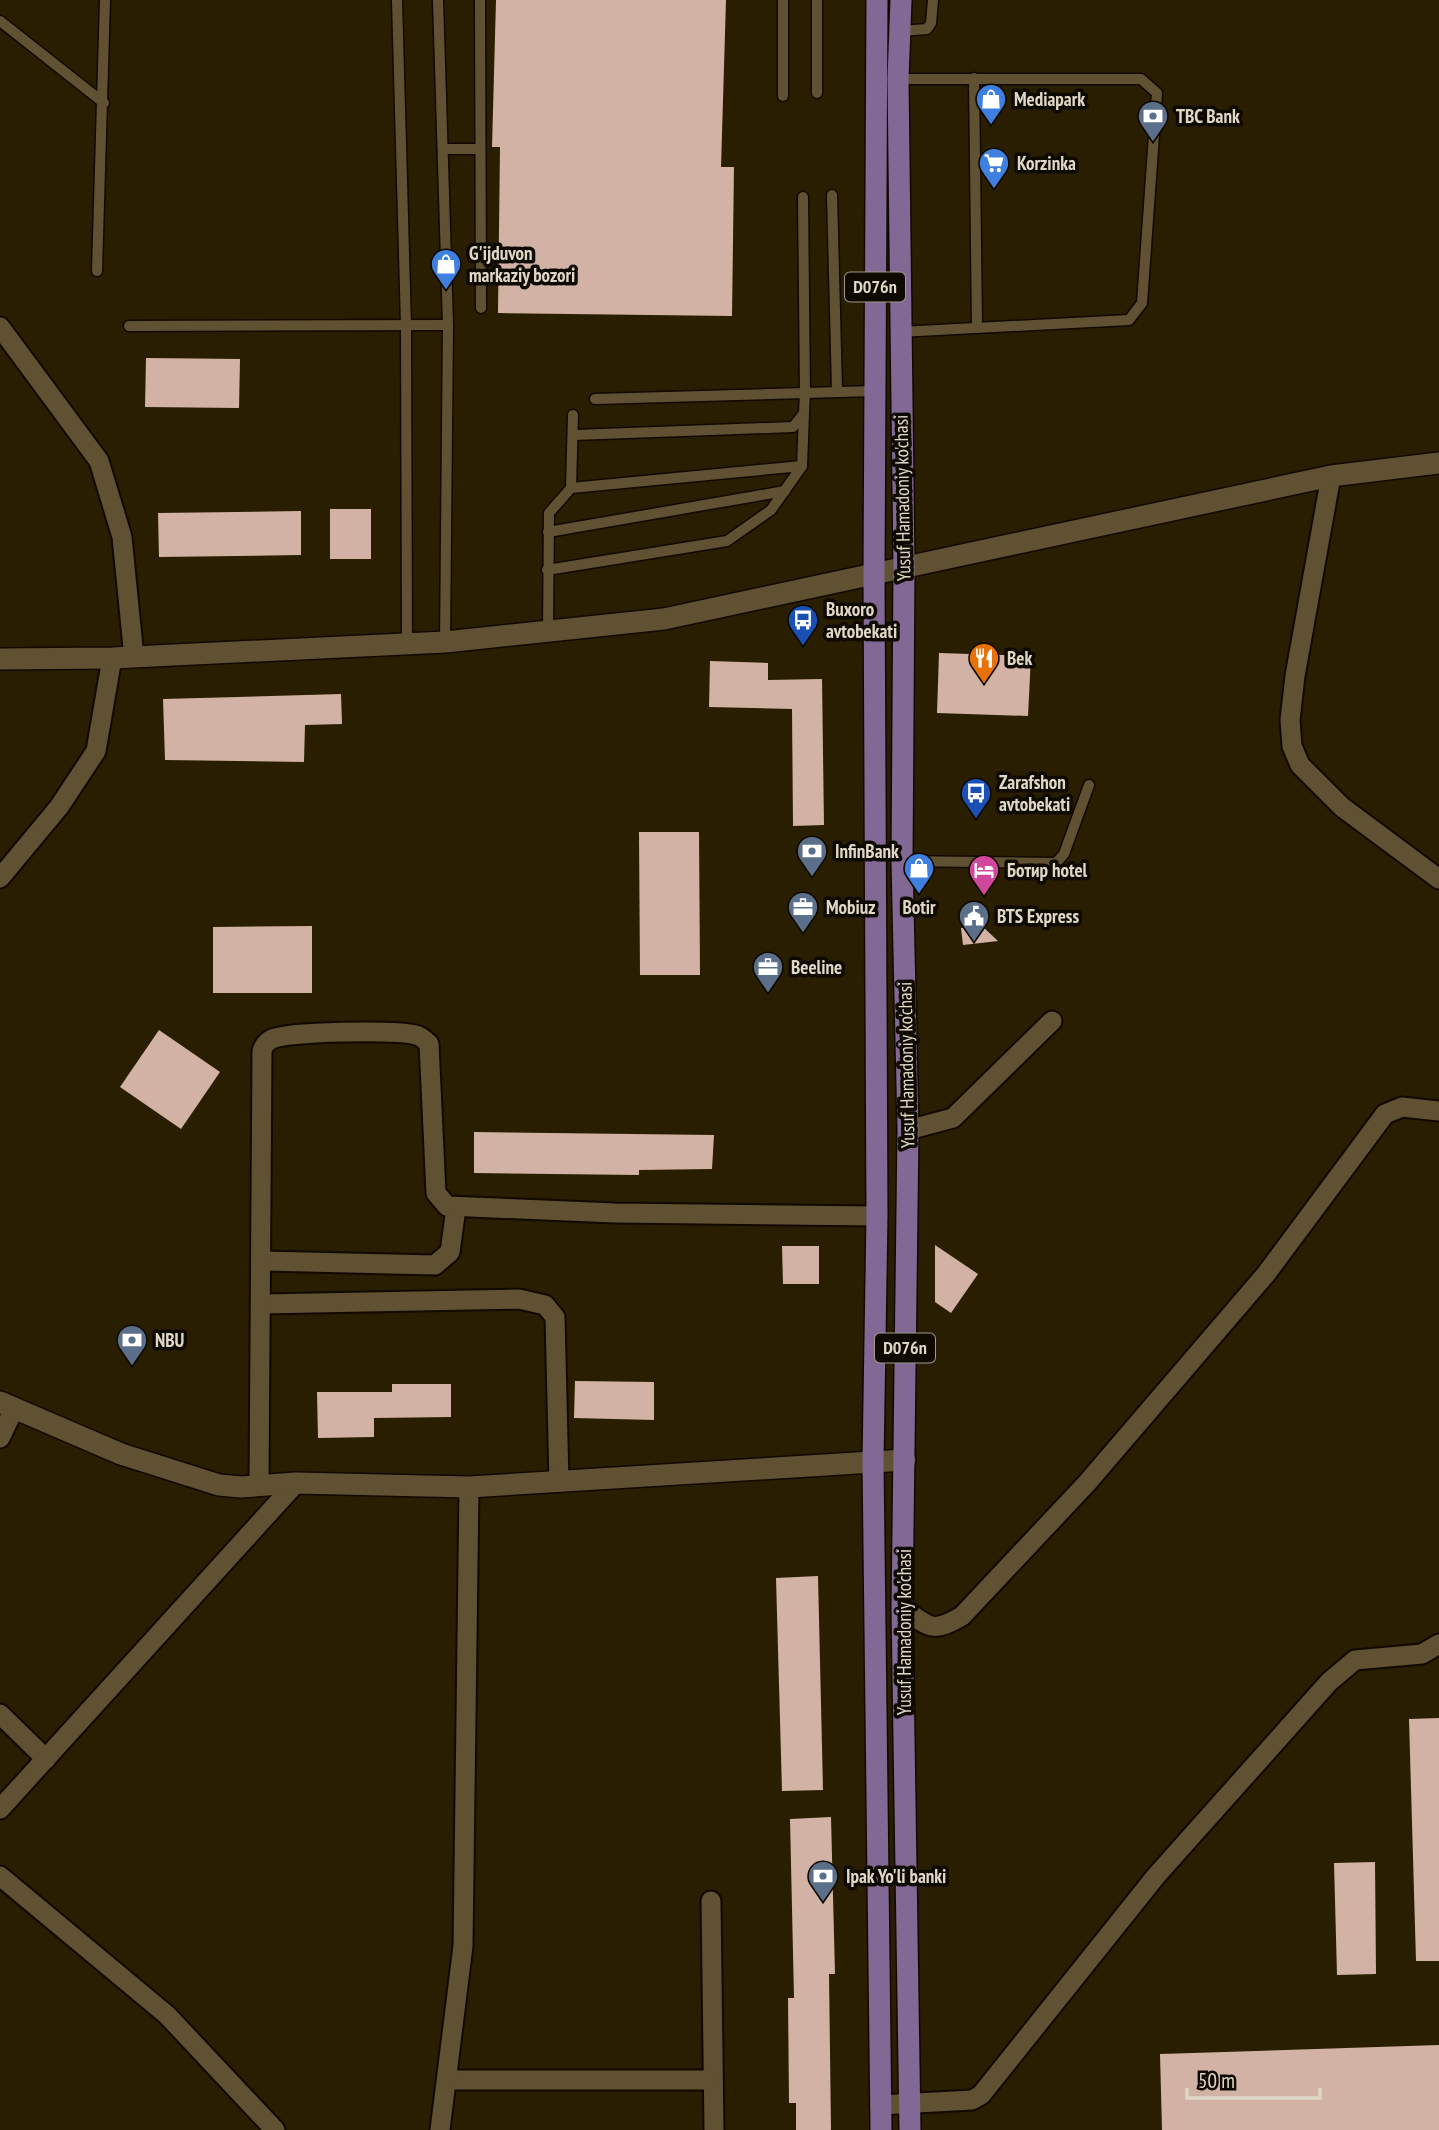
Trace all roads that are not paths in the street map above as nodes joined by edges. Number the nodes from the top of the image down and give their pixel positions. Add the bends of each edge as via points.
1 (105, 0) edge
2 (397, 0) edge
3 (438, 0) edge
4 (480, 0) edge
5 (783, 0) edge
6 (817, 0) edge
7 (877, 0) edge
8 (901, 0) edge
9 (933, 0) edge
10 (0, 23) edge
11 (901, 32) junction
12 (898, 79) junction
13 (974, 79) junction
14 (817, 93) dead end
15 (783, 96) dead end
16 (104, 103) junction
17 (443, 149) junction
18 (479, 149) junction
19 (832, 195) dead end
20 (803, 197) dead end
21 (97, 271) dead end
22 (481, 308) dead end
23 (448, 325) junction
24 (129, 326) dead end
25 (406, 326) junction
26 (0, 327) edge
27 (977, 327) junction
28 (899, 332) junction
29 (837, 390) junction
30 (874, 391) junction
31 (805, 392) junction
32 (595, 399) dead end
33 (804, 413) junction
34 (573, 415) dead end
35 (574, 435) junction
36 (1439, 463) edge
37 (802, 466) junction
38 (1331, 476) junction
39 (571, 488) junction
40 (785, 491) junction
41 (548, 532) junction
42 (904, 566) junction
43 (547, 570) junction
44 (874, 573) junction
45 (548, 632) junction
46 (445, 642) junction
47 (407, 644) junction
48 (134, 657) junction
49 (112, 658) junction
50 (0, 659) edge
51 (1089, 785) dead end
52 (902, 861) junction
53 (0, 878) edge
54 (1439, 879) edge
55 (1052, 1021) dead end
56 (1439, 1111) edge
57 (908, 1130) junction
58 (456, 1208) junction
59 (877, 1216) junction
60 (263, 1261) junction
61 (262, 1304) junction
62 (7, 1406) edge
63 (0, 1438) edge
64 (905, 1460) junction
65 (873, 1462) junction
66 (559, 1482) junction
67 (296, 1483) junction
68 (259, 1486) junction
69 (470, 1487) junction
70 (902, 1608) junction
71 (1433, 1651) edge
72 (0, 1714) edge
73 (46, 1759) junction
74 (0, 1809) edge
75 (0, 1876) edge
76 (711, 1901) dead end
77 (449, 2080) junction
78 (711, 2080) junction
79 (909, 2103) junction
80 (880, 2105) junction
81 (275, 2130) edge
82 (440, 2130) edge
83 (714, 2130) edge
84 (881, 2130) edge
85 (910, 2130) edge

1 - 16 lane
2 - 25 lane
3 - 17 lane
4 - 18 lane
5 - 15 lane
6 - 14 lane
7 - 30 main road, Yusuf Hamadoniy ko'chasi / D076n
8 - 11 main road, Yusuf Hamadoniy ko'chasi / D076n
9 - 11 lane via 927,29
10 - 16 lane
11 - 12 main road, Yusuf Hamadoniy ko'chasi / D076n
12 - 13 lane
12 - 28 main road, Yusuf Hamadoniy ko'chasi / D076n
13 - 27 lane
13 - 27 lane via 1142,79 1157,93 1142,303 1129,320
16 - 21 lane
17 - 18 lane
17 - 23 lane
18 - 22 lane
19 - 29 lane
20 - 31 lane
23 - 25 lane
23 - 46 lane
24 - 25 lane
25 - 47 lane
26 - 48 street via 99,461 122,537
27 - 28 lane
28 - 42 main road, Yusuf Hamadoniy ko'chasi / D076n
29 - 30 lane
29 - 31 lane
30 - 44 main road, Yusuf Hamadoniy ko'chasi / D076n
31 - 32 lane
31 - 33 lane
33 - 35 lane via 793,427
33 - 37 lane
34 - 35 lane
35 - 39 lane
36 - 38 main road
37 - 39 lane
37 - 40 lane
38 - 42 main road
38 - 54 street via 1296,676 1292,746 1300,765 1342,807
39 - 41 lane via 549,513
40 - 41 lane
40 - 43 lane via 771,510 727,541
41 - 43 lane
42 - 44 main road
42 - 52 main road, Yusuf Hamadoniy ko'chasi / D076n
43 - 45 lane
44 - 45 main road via 664,619
44 - 59 main road, Yusuf Hamadoniy ko'chasi / D076n
45 - 46 main road
46 - 47 main road
47 - 48 main road
48 - 49 main road
49 - 50 main road
49 - 53 street via 96,751 60,807
51 - 52 lane via 1064,854 1056,863
52 - 57 main road, Yusuf Hamadoniy ko'chasi / D076n
55 - 57 street via 953,1118
56 - 70 street via 1402,1107 1385,1114 1266,1274 1087,1483 962,1616 942,1628 928,1626
57 - 64 main road, Yusuf Hamadoniy ko'chasi / D076n
58 - 59 street
58 - 60 street via 450,1252 435,1265
58 - 60 street via 442,1203 436,1193 432,1052 425,1040 406,1034 275,1037 262,1051
59 - 65 main road, Yusuf Hamadoniy ko'chasi / D076n
60 - 61 street
61 - 66 street via 519,1299 545,1305 555,1317
61 - 68 street
62 - 63 street
62 - 68 main road via 121,1454 219,1485
64 - 65 main road
64 - 70 main road, Yusuf Hamadoniy ko'chasi / D076n
65 - 66 main road
65 - 80 main road, Yusuf Hamadoniy ko'chasi / D076n
66 - 69 main road
67 - 68 main road
67 - 69 main road
67 - 73 street
69 - 77 street via 464,1946
70 - 79 main road, Yusuf Hamadoniy ko'chasi / D076n
71 - 79 street via 1355,1660 1329,1682 1156,1876 990,2088 972,2100
72 - 73 street
73 - 74 street
75 - 81 street via 167,2015
76 - 78 street
77 - 78 street
77 - 82 street
78 - 83 street
79 - 80 street
79 - 85 main road, Yusuf Hamadoniy ko'chasi / D076n
80 - 84 main road, Yusuf Hamadoniy ko'chasi / D076n

